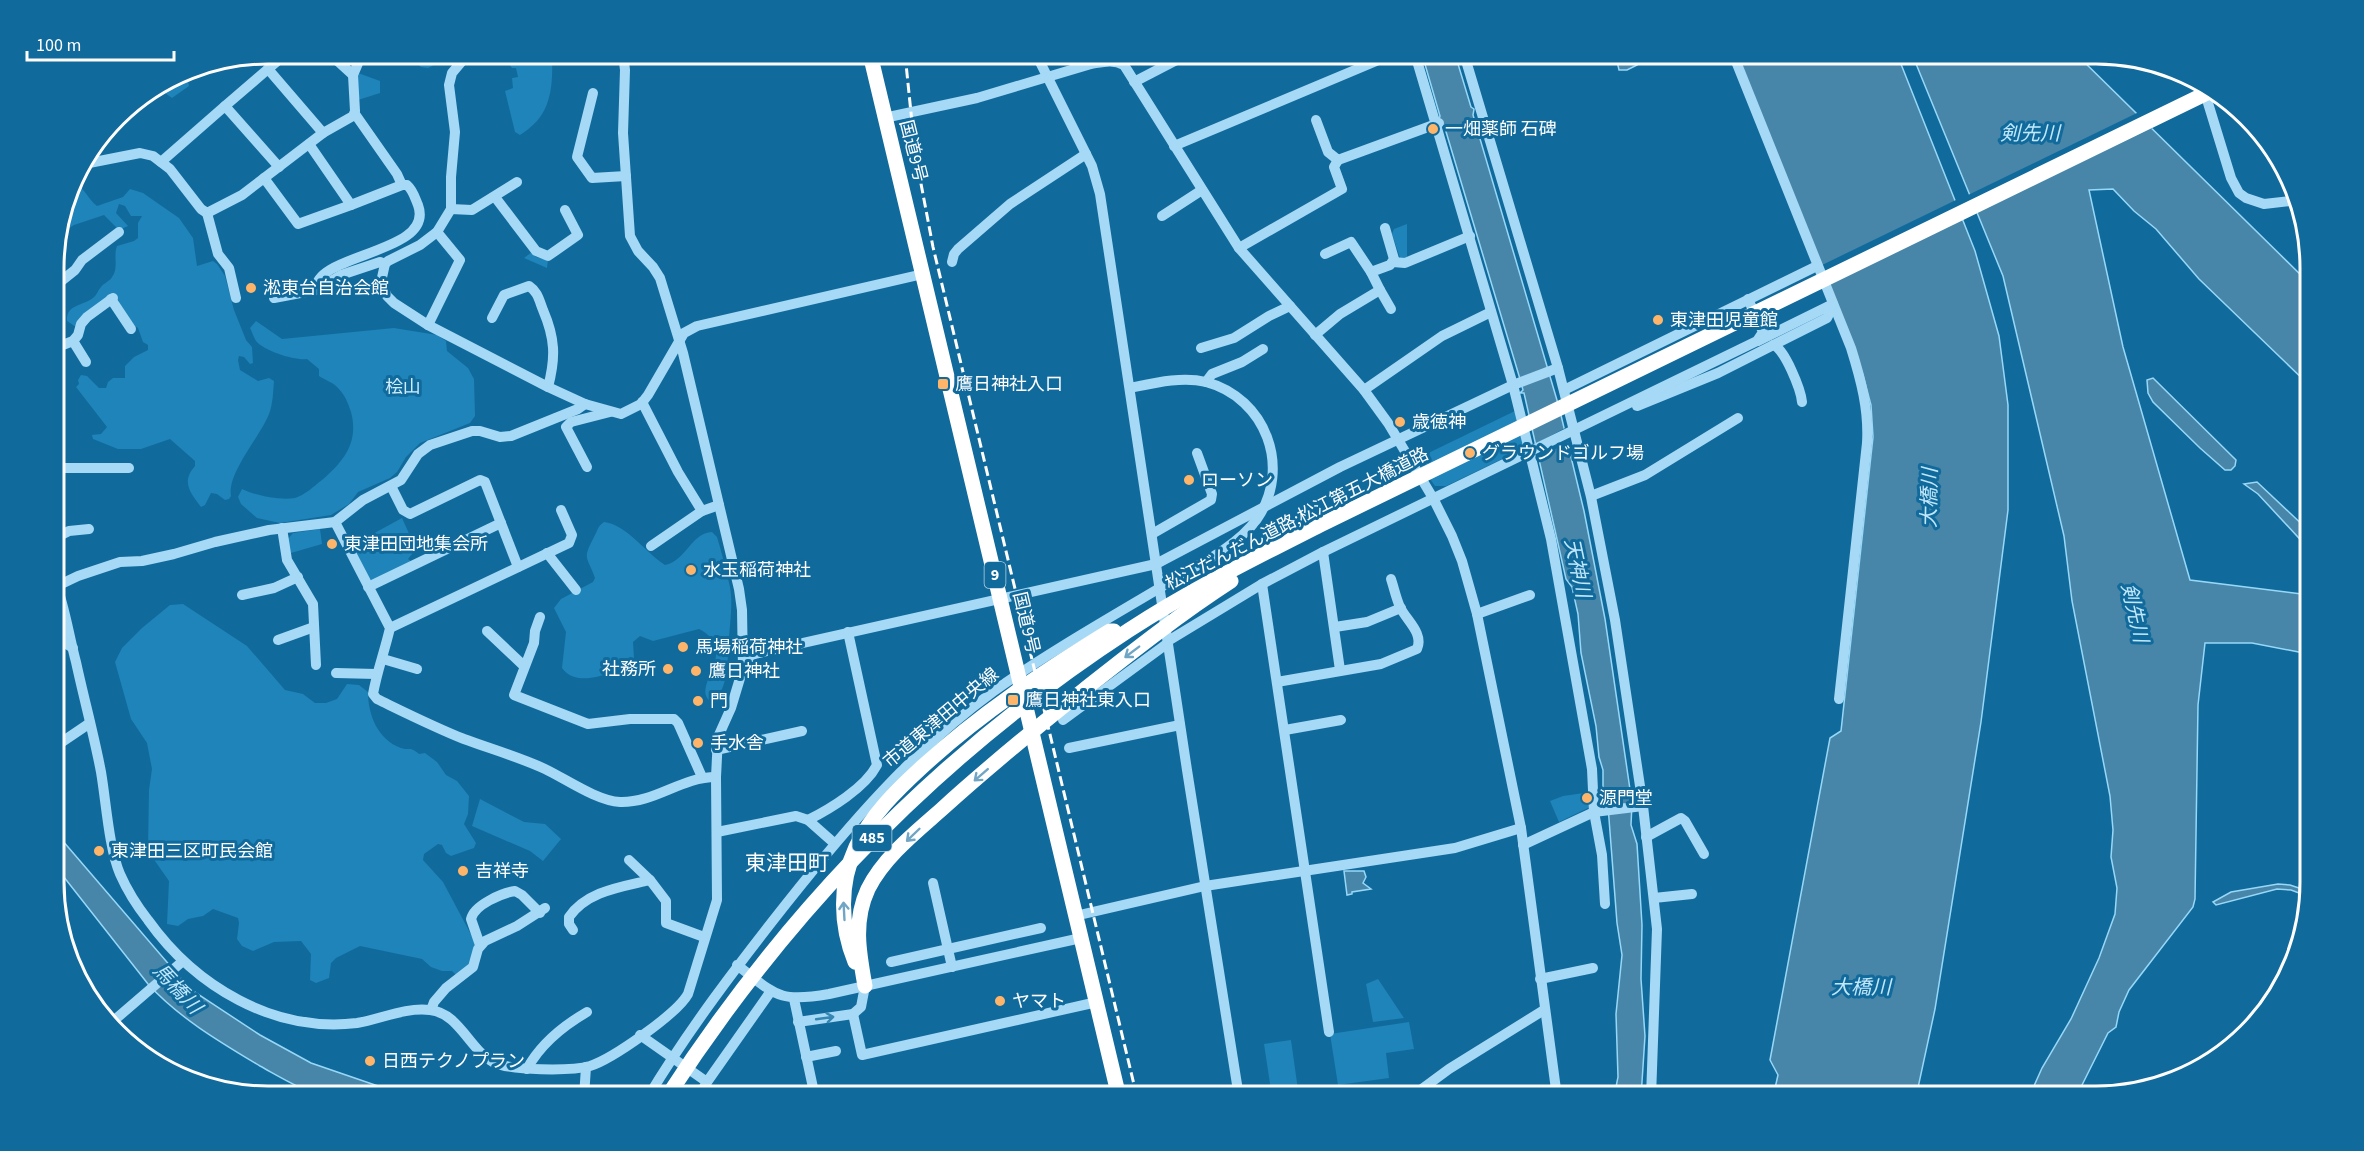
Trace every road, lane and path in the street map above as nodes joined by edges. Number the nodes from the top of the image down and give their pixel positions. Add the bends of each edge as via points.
1 (274, 64) edge
2 (341, 64) edge
3 (358, 64) edge
4 (460, 64) edge
5 (624, 64) edge
6 (872, 64) edge
7 (1041, 64) edge
8 (1091, 64) edge
9 (1121, 64) edge
10 (1169, 64) edge
11 (1370, 64) edge
12 (1418, 64) edge
13 (1466, 64) edge
14 (1738, 64) edge
15 (268, 69) junction
16 (353, 75) junction
17 (1048, 77) junction
18 (1134, 82) junction
19 (593, 93) dead end
20 (2202, 95) edge
21 (2206, 98) edge
22 (225, 106) junction
23 (355, 114) junction
24 (885, 118) junction
25 (1316, 120) dead end
26 (1437, 124) junction
27 (323, 133) junction
28 (309, 144) junction
29 (1174, 146) junction
30 (1086, 154) junction
31 (1338, 159) junction
32 (95, 162) edge
33 (161, 162) junction
34 (279, 166) junction
35 (626, 176) junction
36 (264, 178) junction
37 (517, 182) dead end
38 (402, 185) junction
39 (1202, 190) junction
40 (495, 197) junction
41 (2288, 201) edge
42 (351, 205) junction
43 (451, 209) junction
44 (565, 210) dead end
45 (207, 213) junction
46 (1162, 216) dead end
47 (1385, 228) dead end
48 (119, 232) dead end
49 (437, 232) junction
50 (1470, 236) junction
51 (1239, 248) junction
52 (1325, 254) dead end
53 (952, 262) dead end
54 (1393, 262) junction
55 (385, 264) junction
56 (1817, 266) junction
57 (1371, 272) junction
58 (923, 274) junction
59 (65, 278) edge
60 (316, 290) junction
61 (1380, 290) junction
62 (236, 298) dead end
63 (274, 298) dead end
64 (1748, 299) junction
65 (1830, 305) junction
66 (1290, 306) junction
67 (1391, 309) dead end
68 (1491, 312) junction
69 (492, 318) dead end
70 (428, 325) junction
71 (131, 329) dead end
72 (1315, 335) junction
73 (73, 341) junction
74 (679, 341) junction
75 (1755, 342) junction
76 (65, 344) edge
77 (1773, 345) junction
78 (1201, 348) dead end
79 (1263, 349) dead end
80 (86, 362) dead end
81 (1555, 369) junction
82 (1206, 382) junction
83 (1515, 384) junction
84 (548, 387) junction
85 (1130, 388) junction
86 (1364, 390) junction
87 (1564, 390) junction
88 (1633, 401) junction
89 (642, 402) junction
90 (1802, 402) dead end
91 (585, 404) junction
92 (610, 412) junction
93 (1738, 418) dead end
94 (1573, 431) junction
95 (1398, 439) junction
96 (1532, 451) junction
97 (1197, 453) dead end
98 (587, 467) dead end
99 (65, 468) edge
100 (129, 468) dead end
101 (391, 486) junction
102 (1590, 496) junction
103 (1433, 498) junction
104 (719, 505) junction
105 (561, 510) dead end
106 (702, 511) junction
107 (335, 522) junction
108 (501, 523) junction
109 (1320, 525) junction
110 (282, 528) junction
111 (89, 530) dead end
112 (65, 533) edge
113 (1152, 534) junction
114 (651, 546) dead end
115 (1323, 552) junction
116 (547, 553) junction
117 (1156, 564) junction
118 (518, 567) junction
119 (298, 577) junction
120 (1391, 579) dead end
121 (64, 581) edge
122 (1262, 584) junction
123 (368, 587) junction
124 (576, 590) dead end
125 (242, 595) dead end
126 (1530, 595) dead end
127 (1000, 597) junction
128 (1401, 608) junction
129 (1477, 614) junction
130 (540, 617) dead end
131 (64, 618) edge
132 (314, 627) junction
133 (1335, 627) junction
134 (390, 628) junction
135 (1129, 630) junction
136 (487, 631) dead end
137 (848, 632) junction
138 (278, 640) dead end
139 (1168, 642) junction
140 (64, 643) edge
141 (72, 648) junction
142 (383, 659) junction
143 (316, 665) dead end
144 (524, 666) junction
145 (743, 668) junction
146 (417, 669) dead end
147 (1340, 670) junction
148 (336, 673) dead end
149 (376, 674) junction
150 (1277, 682) junction
151 (1839, 699) dead end
152 (1063, 720) dead end
153 (1341, 720) dead end
154 (90, 723) junction
155 (1180, 724) junction
156 (1285, 730) junction
157 (802, 731) dead end
158 (64, 740) edge
159 (1069, 748) dead end
160 (716, 750) junction
161 (702, 777) junction
162 (716, 777) junction
163 (1642, 806) junction
164 (1596, 811) junction
165 (807, 820) junction
166 (1521, 828) junction
167 (717, 832) junction
168 (1646, 837) junction
169 (834, 843) junction
170 (1523, 845) junction
171 (1704, 854) dead end
172 (629, 860) dead end
173 (1306, 871) junction
174 (650, 880) junction
175 (933, 883) dead end
176 (1205, 886) junction
177 (1692, 894) dead end
178 (1654, 898) junction
179 (1605, 904) dead end
180 (1075, 916) junction
181 (1041, 928) dead end
182 (573, 930) dead end
183 (704, 937) junction
184 (1080, 938) junction
185 (983, 941) junction
186 (480, 945) junction
187 (948, 950) junction
188 (987, 959) junction
189 (891, 962) dead end
190 (181, 963) junction
191 (737, 965) junction
192 (952, 967) junction
193 (1593, 968) dead end
194 (1540, 979) junction
195 (865, 986) junction
196 (771, 991) junction
197 (794, 999) junction
198 (1097, 1002) junction
199 (432, 1010) junction
200 (1544, 1010) junction
201 (587, 1011) dead end
202 (853, 1014) junction
203 (117, 1018) edge
204 (798, 1022) junction
205 (1329, 1032) dead end
206 (640, 1035) junction
207 (836, 1051) dead end
208 (806, 1057) junction
209 (671, 1059) junction
210 (586, 1067) junction
211 (527, 1069) junction
212 (707, 1082) junction
213 (585, 1086) edge
214 (655, 1086) edge
215 (674, 1086) edge
216 (705, 1086) edge
217 (813, 1086) edge
218 (1116, 1086) edge
219 (1237, 1086) edge
220 (1426, 1086) edge
221 (1555, 1086) edge
222 (1651, 1086) edge

1 - 15 street
2 - 16 street
3 - 16 street
4 - 43 street via 448,85 455,132
5 - 35 street
6 - 24 highway, 国道9号 / 9
7 - 17 street
8 - 17 street
9 - 18 street
10 - 18 street
11 - 29 street
12 - 26 street
13 - 81 street
14 - 56 street
15 - 22 street
15 - 27 street
16 - 23 street
17 - 24 street
17 - 30 street
18 - 29 street
19 - 35 street via 578,157 592,178
20 - 109 highway, 松江だんだん道路;松江第五大橋道路 / 485
21 - 41 street via 2239,193 2264,204
22 - 33 street
22 - 34 street
23 - 27 street
23 - 38 street
24 - 58 highway, 国道9号 / 9
25 - 31 street via 1328,152
26 - 31 street
26 - 50 street
27 - 28 street
28 - 34 street
28 - 42 street
29 - 39 street
30 - 53 street via 1010,204 958,249
30 - 85 street via 1100,194
31 - 51 street via 1334,167 1342,189
32 - 33 street via 140,153
33 - 45 street
34 - 36 street
35 - 74 street via 633,243 660,278
36 - 42 street via 298,224
36 - 45 street
37 - 40 street
38 - 42 street
38 - 60 street via 411,188 420,209 417,227 389,246 336,267 318,280
39 - 46 street
39 - 51 street
40 - 43 street via 472,210
40 - 44 street via 536,251 548,256 582,233
43 - 49 street
45 - 62 street via 218,254 229,268
47 - 54 street
48 - 59 street
49 - 55 street
49 - 70 street via 460,260
50 - 54 street via 1405,263
50 - 68 street
51 - 66 street
52 - 57 street via 1351,242
54 - 57 street
55 - 60 street via 380,262 341,274
55 - 70 street via 381,282 387,296
56 - 64 street
56 - 65 street
57 - 61 street
58 - 74 street via 698,326 684,333
58 - 127 highway, 国道9号 / 9
60 - 63 street
61 - 67 street
61 - 72 street via 1340,314
64 - 75 street via 1763,332
64 - 87 street
65 - 75 street
65 - 77 street via 1827,318
65 - 151 street via 1861,379 1868,422
66 - 72 street
66 - 78 street via 1234,338
68 - 83 street
68 - 86 street via 1442,336
69 - 84 street via 504,295 529,286 536,291 553,339
70 - 84 street
71 - 73 street via 112,299 87,317
72 - 86 street
73 - 76 street
73 - 80 street
74 - 89 street
74 - 104 street
75 - 88 street
77 - 88 street via 1719,373 1639,406
77 - 90 street via 1780,349
79 - 82 street via 1212,374
81 - 83 street
81 - 87 street
82 - 85 street, 市道東津田中央線 via 1182,380
82 - 169 street, 市道東津田中央線 via 1241,400 1263,425 1273,470 1270,491 1256,520 1230,544 992,693 890,782
83 - 95 street
83 - 96 street
84 - 91 street
85 - 113 street
86 - 95 street
87 - 94 street
88 - 94 street
89 - 92 street via 621,414
89 - 106 street
91 - 92 street
91 - 101 street via 511,436 472,431 430,446 418,454 401,480
92 - 98 street via 571,422 566,427
93 - 102 street via 1645,475
94 - 96 street
94 - 102 street
95 - 103 street
95 - 117 street
96 - 103 street
96 - 164 street via 1562,590
97 - 113 street via 1211,500
99 - 100 street
101 - 107 street via 363,500
101 - 108 street via 403,510 410,514 480,480 485,482
102 - 163 street via 1615,620
103 - 115 street
103 - 129 street via 1462,561
104 - 106 street
104 - 145 street via 739,589
105 - 116 street via 572,539
106 - 114 street
107 - 110 street
107 - 123 street
108 - 118 street
108 - 123 street
109 - 135 highway, 松江だんだん道路;松江第五大橋道路 / 485
109 -> 195 highway via 1217,590 1066,704 956,796 893,855 869,888 860,913 860,957
110 - 119 street via 287,560
110 - 121 street via 142,561 120,562
111 - 112 street
113 - 117 street
115 - 122 street
115 - 133 street
116 - 118 street
116 - 124 street
117 - 127 street
117 - 139 street
118 - 134 street
119 - 125 street via 274,588
119 - 132 street via 313,604
120 - 128 street
122 - 139 street
122 - 150 street
123 - 134 street
126 - 129 street
127 - 137 street
127 - 180 highway, 国道9号 / 9
128 - 133 street via 1367,622
128 - 147 street via 1417,633 1417,649 1381,664
129 - 166 street
130 - 144 street
131 - 141 street
132 - 138 street
132 - 143 street
133 - 147 street
134 - 142 street
195 -> 135 highway via 844,923 843,892 859,841 873,819 945,746 1001,702 1110,631
135 - 215 highway, 松江だんだん道路;松江第五大橋道路 / 485 via 970,746 879,830 766,958
136 - 144 street
137 - 145 street via 757,653
137 - 165 street via 877,765 872,775 830,809
139 - 152 street
139 - 155 street
140 - 141 street
141 - 154 street
142 - 146 street
142 - 149 street
144 - 161 street via 514,695 574,720 588,724 636,718 676,720
145 - 160 street
147 - 150 street
148 - 149 street
149 - 161 street via 373,694 377,699 466,740 543,768 602,797 618,802 639,801
150 - 156 street
153 - 156 street
154 - 158 street
154 - 190 street via 119,873 148,921
155 - 159 street
155 - 176 street
156 - 173 street
157 - 160 street
160 - 162 street
161 - 162 street
162 - 167 street
163 - 164 street
163 - 168 street
164 - 170 street
164 - 179 street
165 - 167 street via 796,816
165 - 169 street
166 - 170 street
166 - 173 street via 1455,848
167 - 183 street via 717,900
168 - 171 street via 1680,818
168 - 178 street
169 - 191 street, 市道東津田中央線
170 - 194 street
172 - 174 street
173 - 176 street
173 - 205 street
174 - 182 street via 608,890 582,903 568,917
174 - 183 street via 666,901 666,922
175 - 187 street
176 - 180 street
176 - 219 street
177 - 178 street
178 - 222 street via 1657,951
180 - 184 highway, 国道9号 / 9
181 - 185 street
183 - 206 street via 684,1001
184 - 188 street
184 - 198 highway, 国道9号 / 9
185 - 187 street
185 - 188 street
186 - 186 street via 485,940 543,911 515,891 488,903 471,919
186 - 199 street via 473,967 446,988
187 - 189 street
187 - 192 street
188 - 192 street
190 - 199 street via 230,995 274,1016 326,1024 357,1023 404,1011
190 - 203 street
191 - 196 street
191 - 209 street, 市道東津田中央線
192 - 195 street
193 - 194 street
194 - 200 street
195 - 197 street
195 - 202 street via 861,1007
196 - 197 street
196 - 212 street
197 - 204 street
198 - 202 street via 862,1055
198 - 218 highway, 国道9号 / 9
199 - 211 street via 445,1015 493,1062
200 - 220 street
200 - 221 street
201 - 211 street via 562,1026
204 -> 202 street
204 - 208 street
206 - 209 street
206 - 210 street via 610,1057
207 - 208 street
208 - 217 street
209 - 212 street
209 - 214 street, 市道東津田中央線
210 - 211 street
210 - 213 street
212 - 216 street

